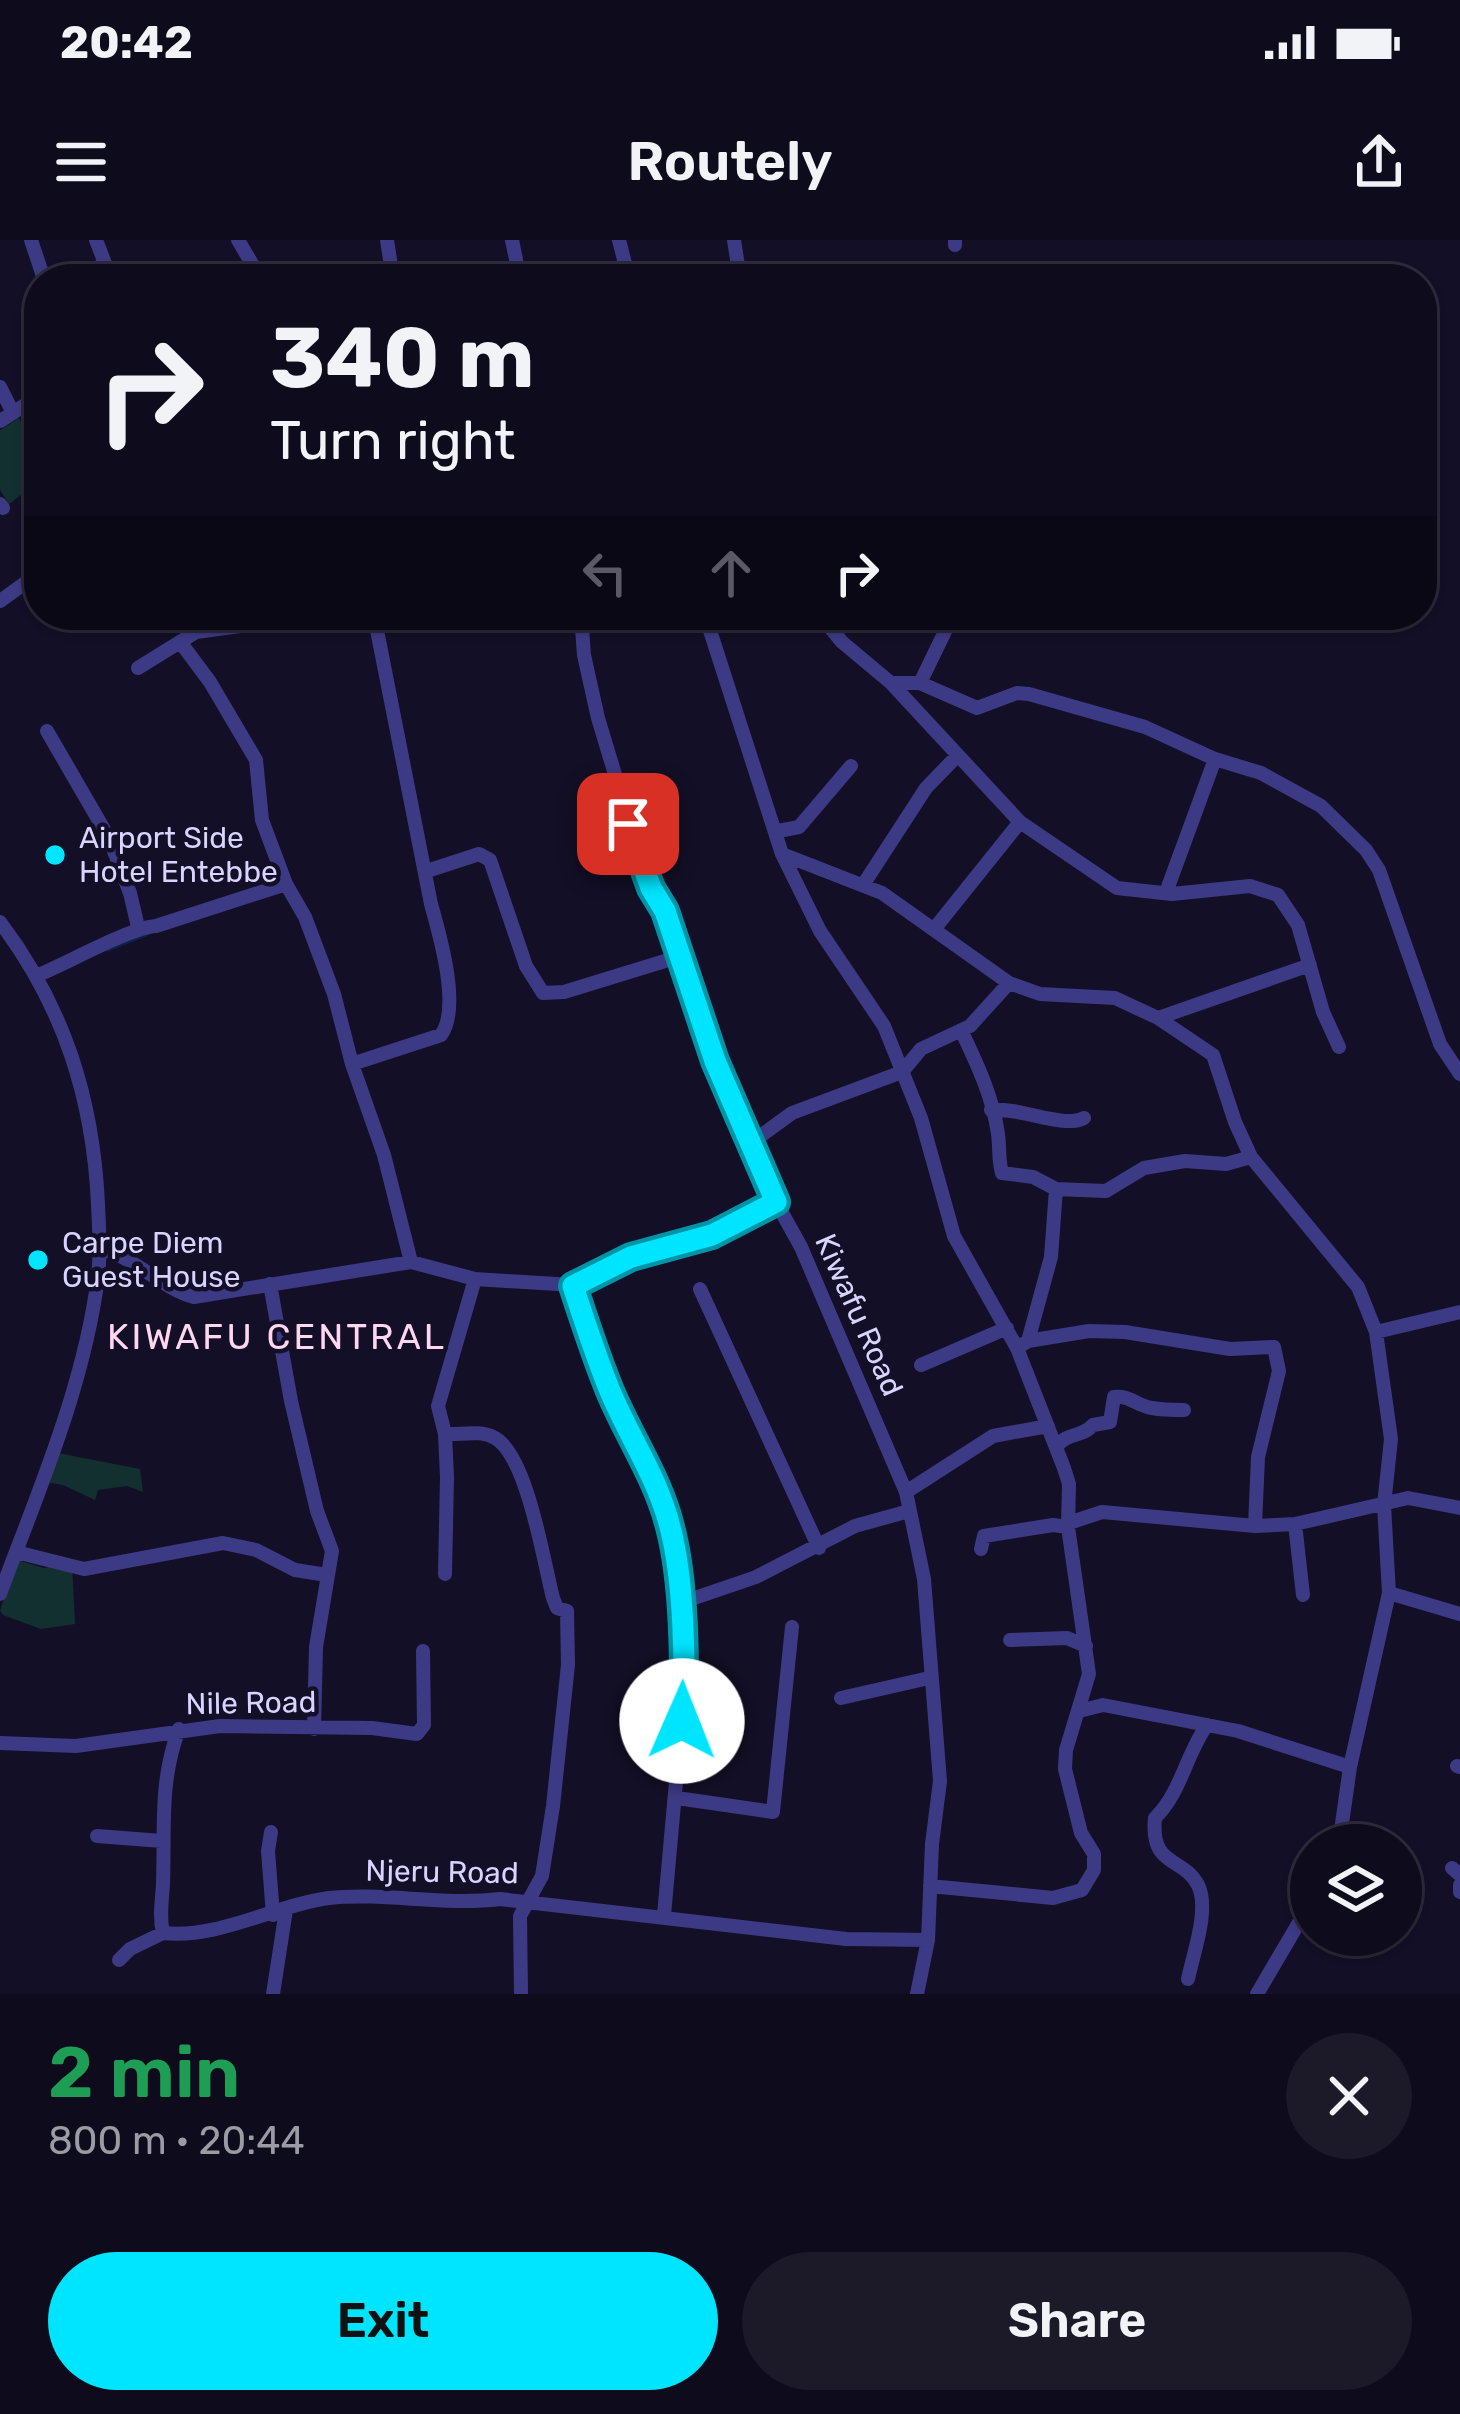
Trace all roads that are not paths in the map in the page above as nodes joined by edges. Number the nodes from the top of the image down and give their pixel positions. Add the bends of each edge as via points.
1 (96, 240) edge
2 (103, 264) edge
3 (0, 386) edge
4 (7, 417) edge
5 (211, 630) edge
6 (376, 630) edge
7 (582, 630) edge
8 (709, 630) edge
9 (832, 630) edge
10 (946, 630) edge
11 (181, 643) junction
12 (138, 668) dead end
13 (891, 683) junction
14 (920, 683) junction
15 (47, 731) dead end
16 (957, 756) junction
17 (1215, 759) junction
18 (851, 766) dead end
19 (1020, 822) junction
20 (778, 831) junction
21 (782, 854) junction
22 (427, 871) junction
23 (286, 884) junction
24 (863, 885) junction
25 (1172, 894) junction
26 (0, 922) edge
27 (138, 927) junction
28 (935, 928) junction
29 (678, 957) junction
30 (1310, 965) junction
31 (38, 975) junction
32 (1009, 983) junction
33 (1158, 1018) junction
34 (961, 1030) junction
35 (1339, 1047) dead end
36 (352, 1064) junction
37 (902, 1072) junction
38 (1460, 1074) edge
39 (991, 1110) junction
40 (1084, 1118) dead end
41 (751, 1144) junction
42 (1251, 1157) junction
43 (1056, 1189) junction
44 (776, 1202) junction
45 (100, 1249) junction
46 (410, 1262) junction
47 (475, 1280) junction
48 (269, 1284) junction
49 (573, 1286) junction
50 (700, 1289) dead end
51 (1460, 1312) edge
52 (1007, 1328) junction
53 (1376, 1332) junction
54 (1023, 1344) junction
55 (921, 1365) dead end
56 (1184, 1410) dead end
57 (1048, 1426) junction
58 (445, 1434) junction
59 (1057, 1446) junction
60 (906, 1492) junction
61 (1384, 1505) junction
62 (1460, 1508) edge
63 (909, 1511) junction
64 (1295, 1524) junction
65 (1069, 1525) junction
66 (1255, 1526) junction
67 (819, 1548) junction
68 (981, 1549) dead end
69 (16, 1552) junction
70 (445, 1574) dead end
71 (327, 1575) junction
72 (1389, 1593) junction
73 (0, 1594) edge
74 (1303, 1595) dead end
75 (680, 1604) junction
76 (1460, 1613) edge
77 (792, 1627) dead end
78 (1010, 1640) dead end
79 (1086, 1646) junction
80 (423, 1651) dead end
81 (929, 1678) junction
82 (842, 1698) dead end
83 (1079, 1711) junction
84 (1207, 1725) junction
85 (314, 1729) junction
86 (179, 1730) junction
87 (0, 1743) edge
88 (1350, 1767) junction
89 (677, 1798) junction
90 (1342, 1824) edge
91 (272, 1832) dead end
92 (97, 1836) dead end
93 (162, 1841) junction
94 (930, 1886) junction
95 (531, 1900) junction
96 (279, 1912) junction
97 (664, 1915) junction
98 (164, 1933) junction
99 (1290, 1939) edge
100 (928, 1940) junction
101 (118, 1960) dead end
102 (1188, 1979) dead end
103 (273, 1994) edge
104 (521, 1994) edge
105 (917, 1994) edge
106 (1259, 1994) edge

1 - 2 street
3 - 4 street
5 - 11 street
6 - 22 street
7 - 29 street, Kiwafu Road via 616,787
8 - 20 street
9 - 13 street
10 - 14 street
11 - 12 street
11 - 23 street via 256,760 262,820
13 - 14 street
13 - 16 street
14 - 17 street via 977,708 1029,694 1145,727
15 - 27 street via 109,838
16 - 19 street
16 - 24 street via 926,788
17 - 25 street via 1168,886
17 - 38 street via 1303,793 1372,859 1440,1044
18 - 20 street via 799,827
19 - 25 street via 1117,888
19 - 28 street
20 - 21 street
21 - 24 street
21 - 37 street via 820,931 884,1026
22 - 29 street via 488,857 542,993
22 - 36 street via 444,949 446,1029
23 - 27 street
23 - 36 street via 317,948
24 - 28 street
25 - 30 street via 1264,888 1290,908
26 - 31 street
27 - 31 street
28 - 32 street
29 - 41 street, Kiwafu Road
30 - 33 street
30 - 35 street
31 - 45 street via 81,1080
32 - 33 street via 1040,994 1115,998
32 - 34 street
33 - 42 street via 1214,1055
34 - 37 street via 921,1049
34 - 39 street
36 - 46 street via 385,1155
37 - 41 street via 792,1113
37 - 52 street via 954,1236
39 - 40 street via 1069,1124
39 - 43 street via 1003,1173
41 - 44 street, Kiwafu Road
42 - 43 street via 1144,1168 1106,1191
42 - 53 street via 1358,1287
43 - 54 street via 1051,1257
44 - 49 street via 712,1235 631,1257
44 - 60 street, Kiwafu Road
45 - 48 street via 187,1296
45 - 69 street via 72,1394
46 - 47 street
46 - 48 street
47 - 49 street
47 - 58 street via 438,1406
48 - 71 street via 332,1551
49 - 75 street via 671,1529
50 - 67 street
51 - 53 street
52 - 54 street
52 - 55 street
53 - 61 street via 1391,1439
54 - 57 street
54 - 66 street via 1089,1331 1274,1347 1279,1371 1258,1457
56 - 59 street via 1145,1408 1117,1395 1110,1422
57 - 59 street
57 - 60 street via 993,1436
58 - 70 street
58 - 95 street via 488,1435 506,1447 557,1609 567,1611 553,1805
59 - 65 street via 1069,1484
60 - 63 street, Kiwafu Road
61 - 62 street via 1408,1498
61 - 64 street
61 - 72 street
63 - 67 street via 855,1526
63 - 81 street, Kiwafu Road via 924,1579
64 - 66 street
64 - 74 street
65 - 66 street via 1102,1512
65 - 68 street via 984,1536
65 - 79 street
67 - 75 street
69 - 71 street via 84,1569 224,1543
69 - 73 street
71 - 85 street
72 - 76 street
72 - 88 street
75 - 89 street via 685,1682
77 - 89 street via 772,1812
78 - 79 street via 1067,1638
79 - 83 street
80 - 85 street, Nile Road via 420,1732
81 - 82 street
81 - 94 street, Kiwafu Road via 940,1781
83 - 84 street via 1103,1705
83 - 94 street via 1065,1769 1094,1854 1082,1890 1053,1898
84 - 88 street
84 - 102 street via 1171,1804 1155,1818 1160,1851 1200,1890
85 - 86 street, Nile Road
86 - 87 street, Nile Road via 76,1746
86 - 93 street via 161,1799
88 - 90 street
89 - 97 street
91 - 96 street
92 - 93 street
93 - 98 street
94 - 100 street, Kiwafu Road
95 - 96 street, Njeru Road via 332,1898
95 - 97 street, Njeru Road
95 - 104 street via 520,1916
96 - 98 street, Njeru Road
96 - 103 street
97 - 100 street, Njeru Road via 846,1939
98 - 101 street
99 - 106 street
100 - 105 street, Kiwafu Road

